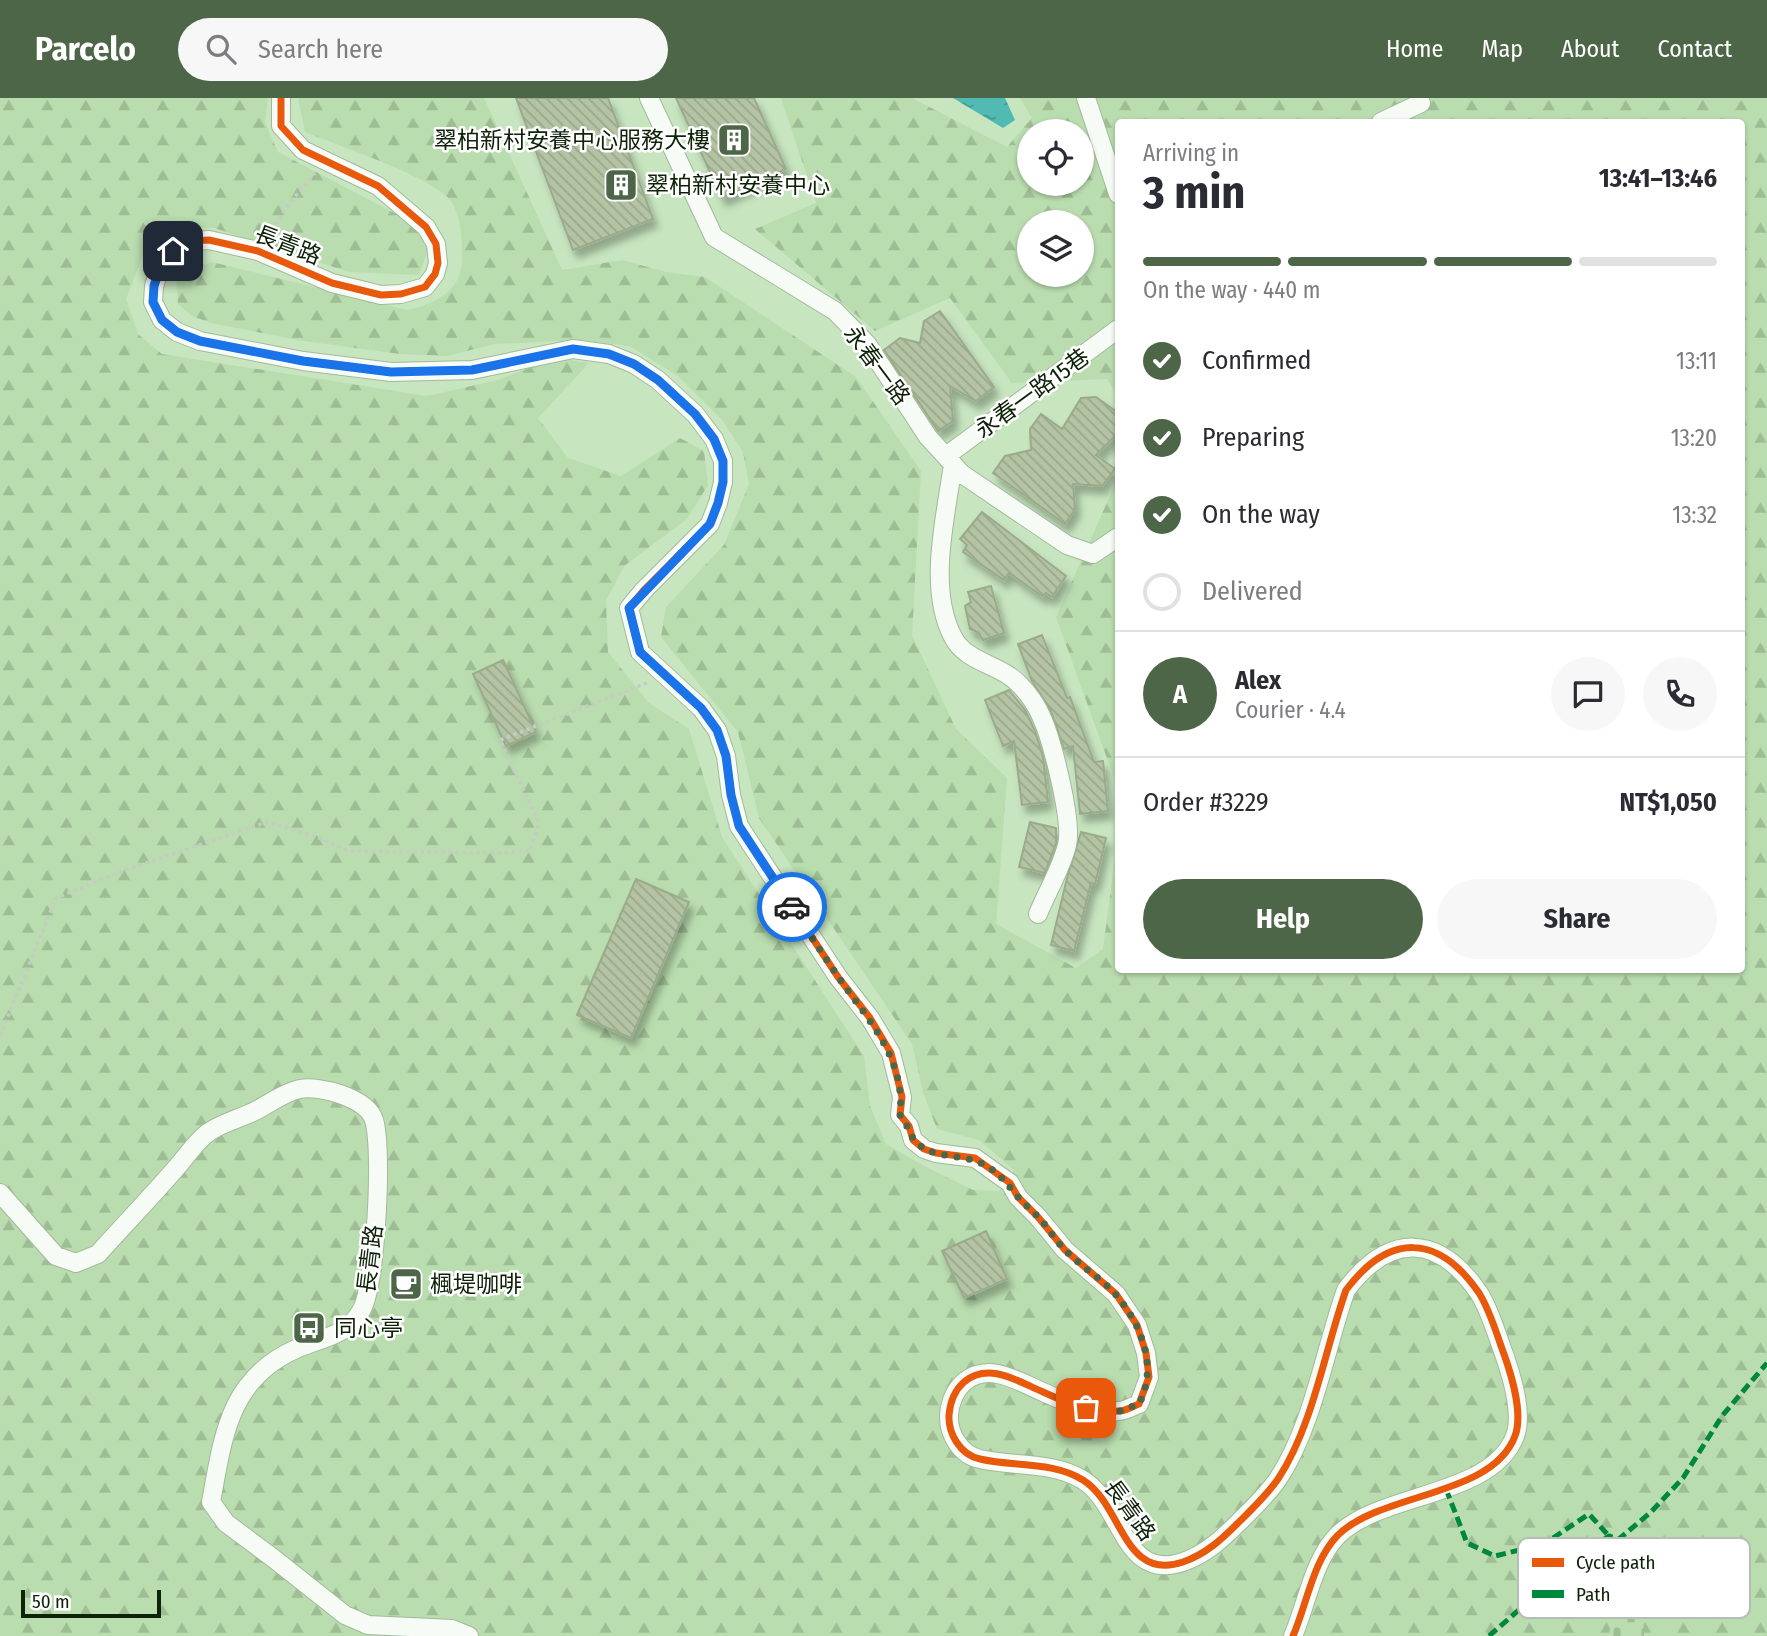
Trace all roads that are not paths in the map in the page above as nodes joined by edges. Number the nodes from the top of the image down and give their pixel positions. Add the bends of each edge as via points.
1 (281, 98) edge
2 (649, 98) edge
3 (1086, 98) edge
4 (1421, 103) dead end
5 (1387, 119) edge
6 (1115, 185) edge
7 (1115, 331) edge
8 (949, 460) junction
9 (1115, 539) edge
10 (1038, 914) dead end
11 (0, 1193) edge
12 (469, 1636) edge
13 (1293, 1636) edge

1 - 13 street, 長青路 via 281,126 303,150 378,186 426,227 436,244 435,274 425,287 381,295 332,283 258,251 209,240 191,241 161,265 154,286 153,302 162,320 177,332 200,341 303,361 391,372 472,370 573,349 609,354 658,380 714,439 723,461 718,503 710,524 629,608 640,652 701,708 717,730 739,826 891,1054 902,1097 900,1115 914,1140 936,1153 975,1158 1010,1184 1065,1250 1116,1294 1137,1325 1146,1353 1149,1377 1139,1404 1120,1411 1086,1408 999,1374 964,1382 950,1401 948,1425 965,1452 978,1459 1060,1470 1083,1480 1101,1496 1139,1556 1161,1567 1181,1562 1222,1539 1278,1479 1303,1424 1346,1290 1372,1261 1402,1248 1418,1248 1454,1265 1478,1293 1492,1318 1511,1377 1516,1435 1500,1459 1473,1477 1374,1513 1336,1536 1314,1574
2 - 8 street, 永春一路 via 714,237 835,312 867,344 928,437
3 - 6 street
4 - 5 street
7 - 8 street, 永春一路15巷
8 - 9 street, 永春一路 via 996,499 1067,545 1093,554
8 - 10 street via 940,594 953,637 965,654 1001,670 1020,685 1041,714 1056,759 1068,844
11 - 12 street, 長青路 via 56,1256 76,1263 98,1254 208,1132 300,1089 341,1094 360,1104 374,1118 377,1140 374,1243 362,1310 334,1335 295,1349 263,1368 233,1406 211,1503 226,1523 345,1615 368,1625 452,1629

